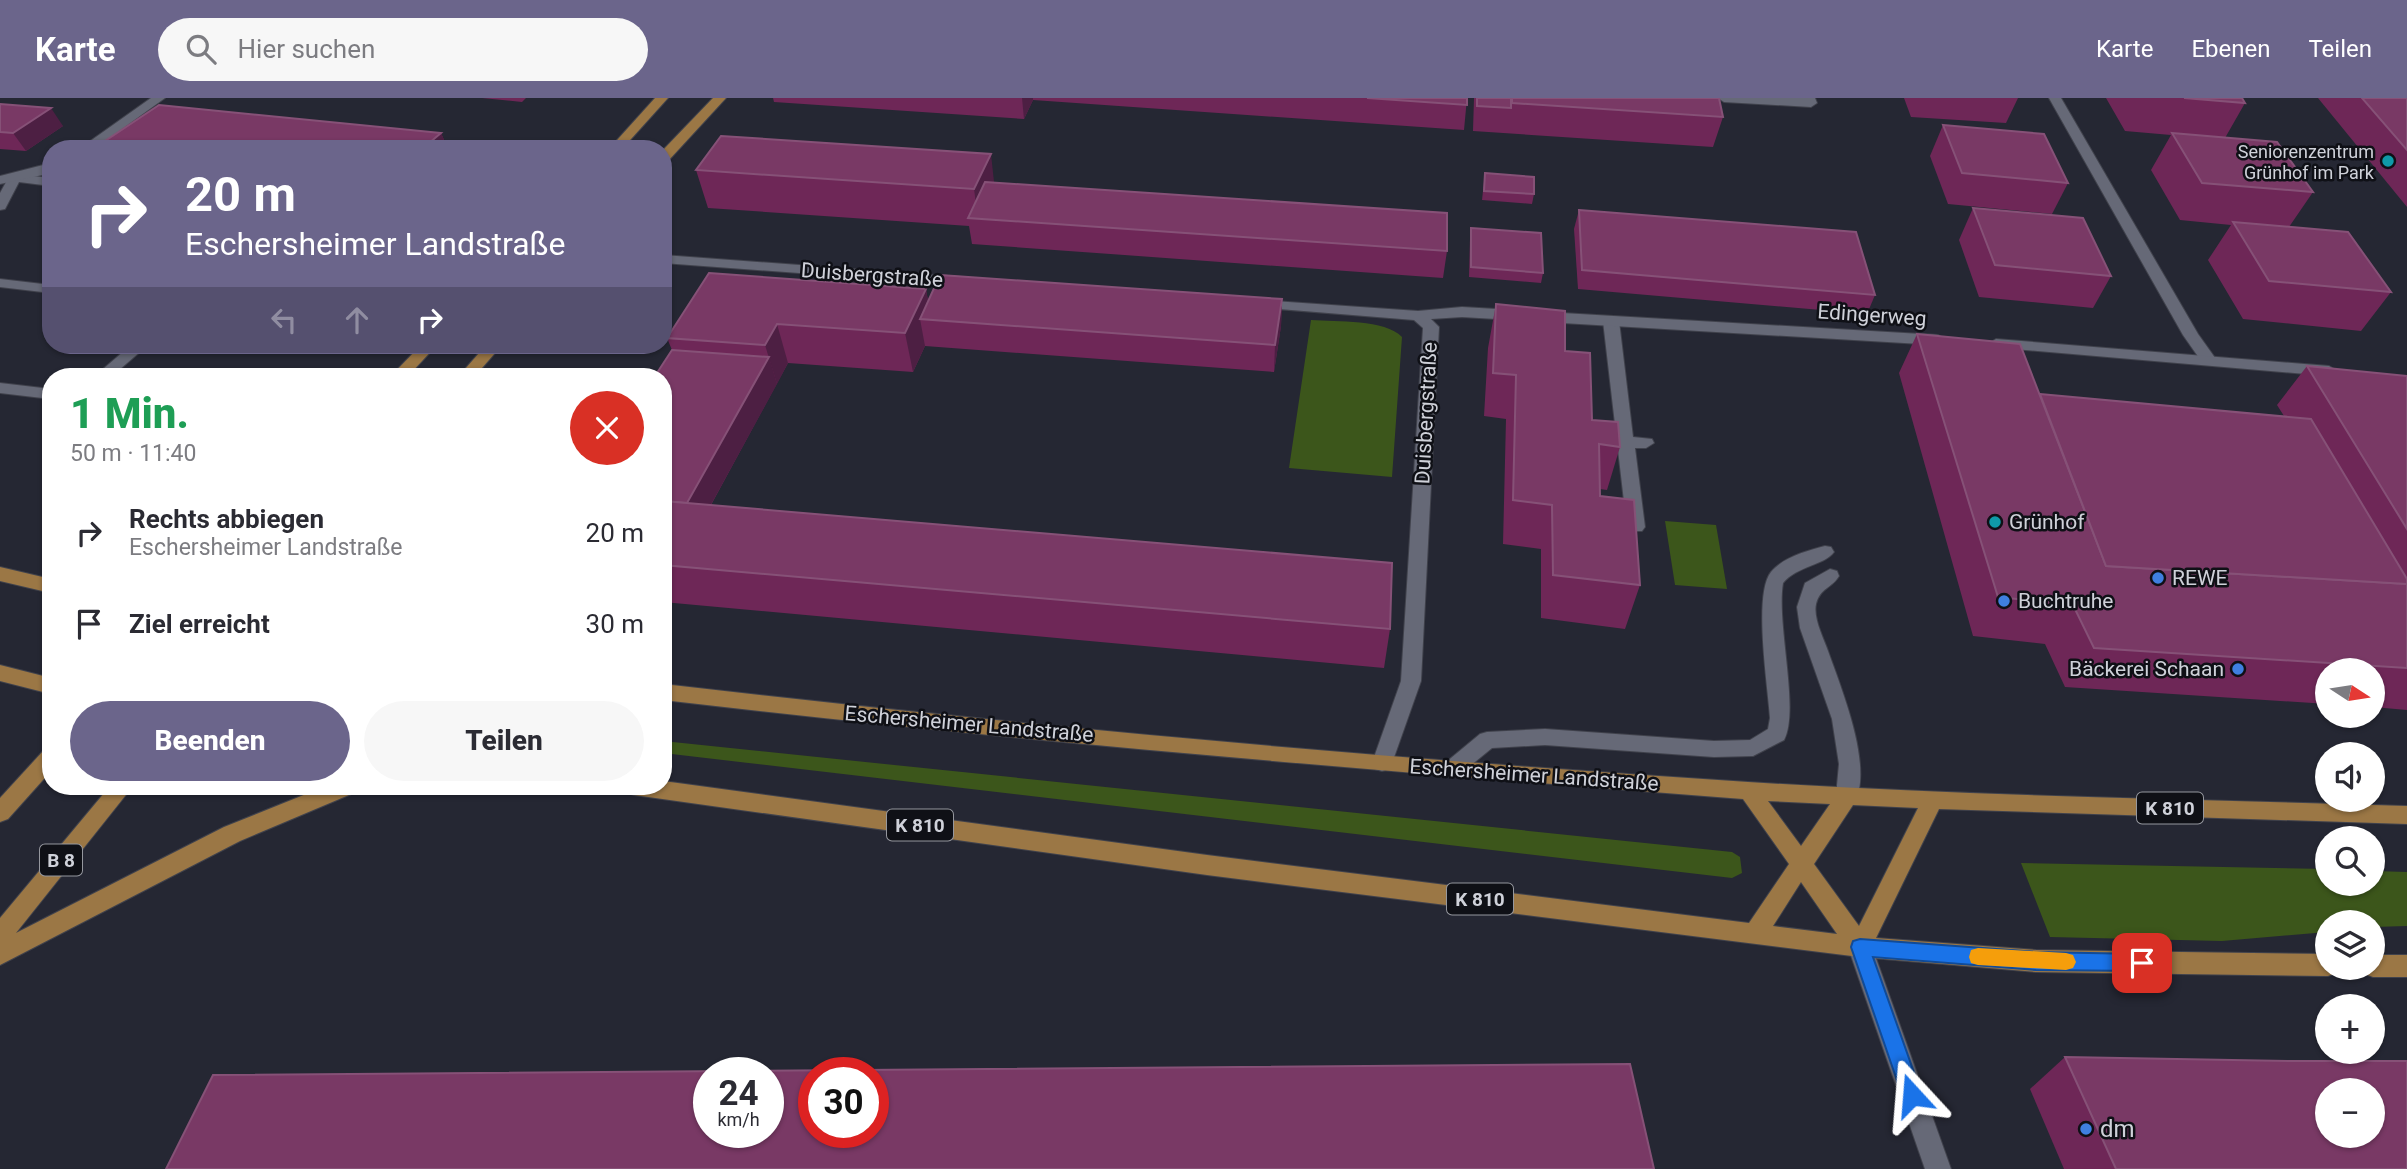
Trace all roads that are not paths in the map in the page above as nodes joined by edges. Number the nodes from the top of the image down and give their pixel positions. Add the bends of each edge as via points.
1 (159, 98) edge
2 (662, 98) edge
3 (720, 98) edge
4 (1724, 98) edge
5 (1809, 98) edge
6 (2055, 98) edge
7 (98, 140) edge
8 (623, 140) edge
9 (672, 149) edge
10 (42, 170) edge
11 (15, 178) junction
12 (0, 180) edge
13 (42, 181) edge
14 (0, 206) edge
15 (672, 260) edge
16 (972, 282) edge
17 (0, 283) edge
18 (42, 288) edge
19 (1237, 302) edge
20 (1418, 316) junction
21 (1611, 321) junction
22 (1954, 341) edge
23 (1980, 343) edge
24 (129, 354) edge
25 (420, 354) edge
26 (486, 354) edge
27 (2210, 362) junction
28 (113, 368) edge
29 (407, 368) edge
30 (474, 368) edge
31 (2341, 372) edge
32 (0, 387) edge
33 (42, 393) edge
34 (1626, 442) junction
35 (1646, 443) dead end
36 (1636, 527) edge
37 (1825, 552) dead end
38 (0, 574) edge
39 (1830, 576) dead end
40 (42, 584) edge
41 (0, 673) edge
42 (42, 684) edge
43 (672, 693) edge
44 (1382, 763) junction
45 (42, 766) edge
46 (1452, 768) junction
47 (672, 791) edge
48 (1749, 791) junction
49 (115, 795) edge
50 (326, 795) edge
51 (1847, 796) junction
52 (1933, 800) junction
53 (0, 813) edge
54 (2407, 816) edge
55 (1802, 864) junction
56 (1754, 934) junction
57 (0, 935) edge
58 (1860, 947) junction
59 (0, 954) edge
60 (2315, 965) edge
61 (2385, 966) edge
62 (2407, 966) edge
63 (1938, 1169) edge

1 - 7 street
2 - 8 main road
3 - 9 main road
4 - 5 street via 1811,103
6 - 27 street
10 - 11 street
11 - 12 street
11 - 13 street
11 - 14 street
15 - 16 street, Duisbergstraße
17 - 18 street
19 - 20 street, Duisbergstraße
20 - 21 street, Edingerweg via 1462,312
20 - 44 street, Duisbergstraße via 1431,327 1412,681
21 - 22 street, Edingerweg
21 - 34 street
23 - 27 street
24 - 28 street
25 - 29 main road
26 - 30 main road
27 - 31 street
32 - 33 street
34 - 35 street
34 - 36 street
37 - 46 street via 1787,568 1774,582 1780,718 1777,734 1753,748 1545,737 1487,740
38 - 40 main road
39 - 51 street via 1812,588 1806,607 1842,719 1849,764
41 - 42 main road
43 - 44 main road, Eschersheimer Landstraße / K 810
44 - 46 main road, Eschersheimer Landstraße / K 810
45 - 53 main road
46 - 48 main road, Eschersheimer Landstraße / K 810
47 - 56 main road, K 810
48 - 51 main road, Eschersheimer Landstraße / K 810
48 - 55 main road
49 - 57 main road, B 8
50 - 59 main road via 232,834
51 - 52 main road, Eschersheimer Landstraße / K 810
51 - 55 main road
52 - 54 main road, Eschersheimer Landstraße / K 810
52 - 58 main road
55 - 56 main road
55 - 58 main road
56 - 58 main road, K 810
58 - 60 main road, K 810 via 2036,961
58 - 63 street
61 - 62 main road

